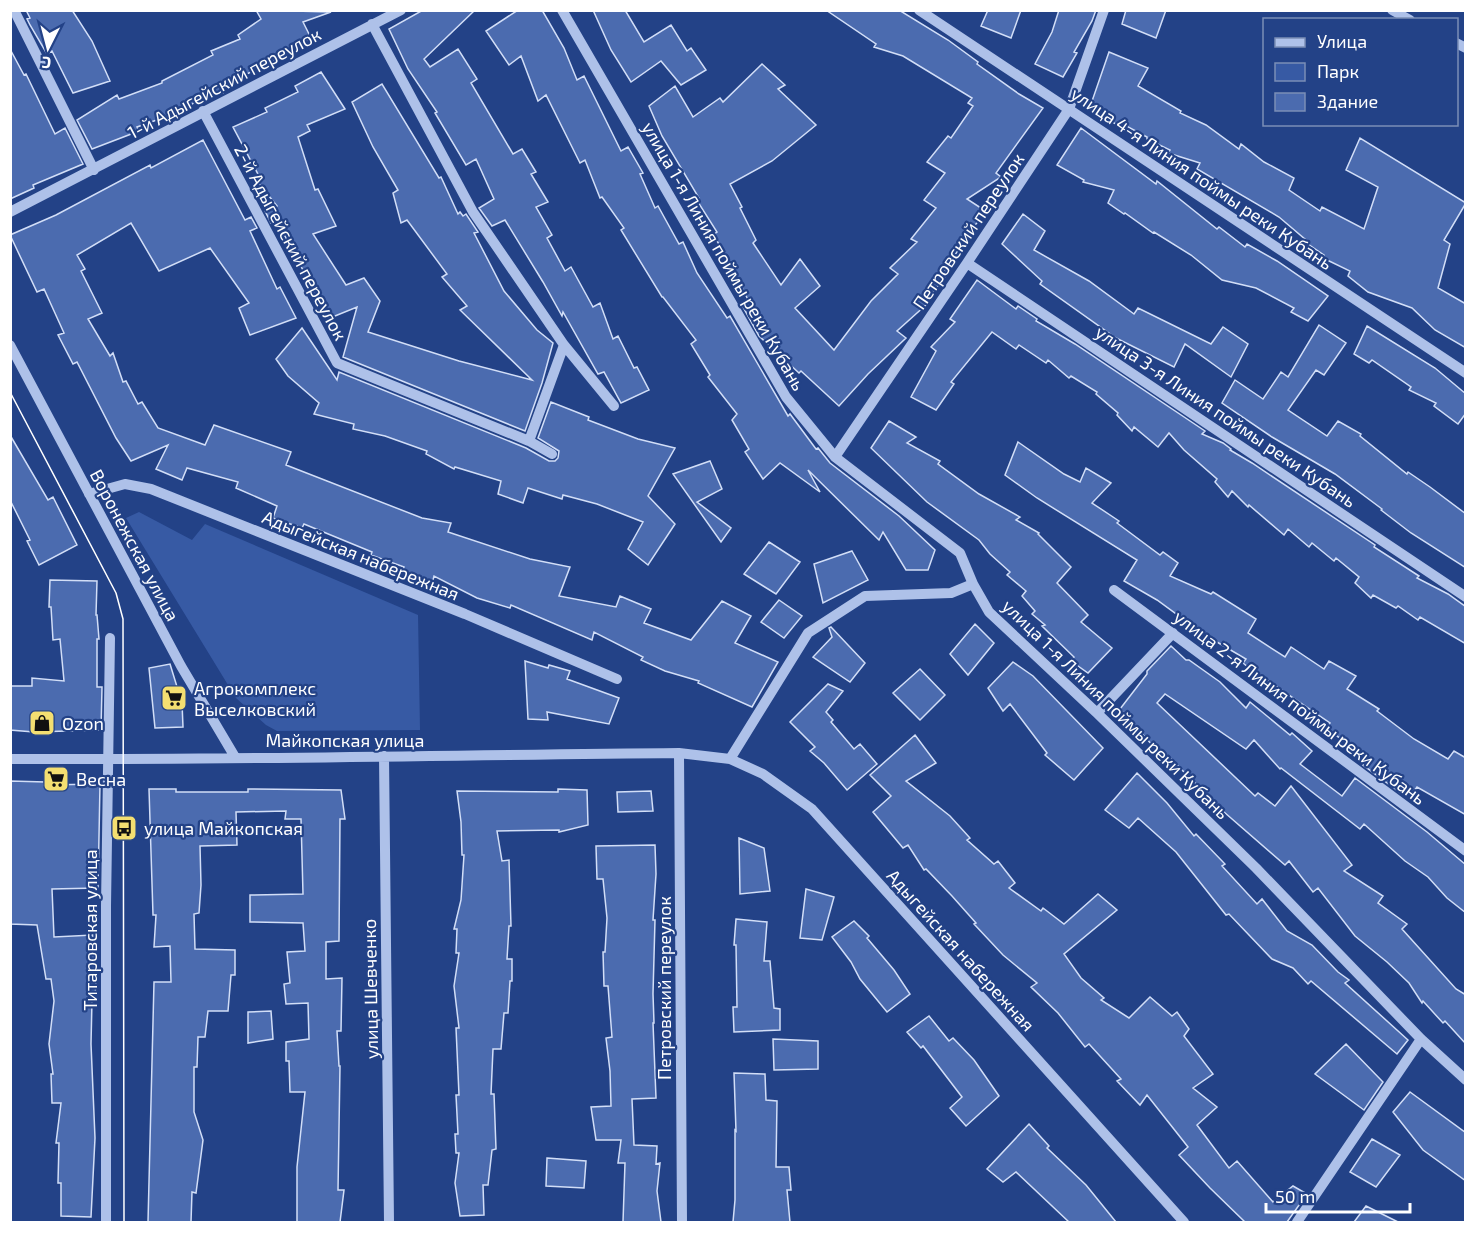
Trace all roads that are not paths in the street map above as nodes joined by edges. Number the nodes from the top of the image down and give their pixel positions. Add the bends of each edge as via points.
1 (14, 10) edge
2 (401, 10) edge
3 (562, 10) edge
4 (919, 10) edge
5 (1104, 10) edge
6 (1392, 10) edge
7 (1406, 18) edge
8 (372, 24) junction
9 (1069, 109) junction
10 (203, 111) junction
11 (94, 170) junction
12 (10, 212) edge
13 (967, 263) junction
14 (10, 345) edge
15 (564, 345) junction
16 (1466, 373) edge
17 (614, 406) dead end
18 (529, 441) junction
19 (552, 454) dead end
20 (836, 457) junction
21 (89, 494) junction
22 (974, 584) junction
23 (1114, 590) dead end
24 (1466, 597) edge
25 (1173, 633) junction
26 (110, 639) dead end
27 (617, 679) dead end
28 (1097, 713) junction
29 (680, 753) junction
30 (384, 756) junction
31 (235, 757) junction
32 (10, 759) edge
33 (113, 759) junction
34 (730, 759) junction
35 (1466, 851) edge
36 (1421, 1039) junction
37 (1466, 1080) edge
38 (106, 1222) edge
39 (388, 1222) edge
40 (682, 1222) edge
41 (1184, 1222) edge
42 (1298, 1222) edge

1 - 11 street
2 - 8 street, 1-й Адыгейский переулок
3 - 20 street, улица 1-я Линия поймы реки Кубань via 786,397
4 - 9 street, улица 4-я Линия поймы реки Кубань
5 - 9 street, Петровский переулок
6 - 7 street
8 - 10 street, 1-й Адыгейский переулок
8 - 15 street via 473,212
9 - 13 street, Петровский переулок
9 - 16 street, улица 4-я Линия поймы реки Кубань
10 - 11 street, 1-й Адыгейский переулок
10 - 18 street, 2-й Адыгейский переулок via 337,363
11 - 12 street, 1-й Адыгейский переулок
13 - 20 street, Петровский переулок
13 - 24 street, улица 3-я Линия поймы реки Кубань
14 - 21 street, Воронежская улица
15 - 17 street
15 - 18 street
18 - 19 street, 2-й Адыгейский переулок
20 - 22 street, улица 1-я Линия поймы реки Кубань via 960,553
21 - 27 street, Адыгейская набережная via 125,484 151,489
21 - 31 street, Воронежская улица via 181,666
22 - 28 street, улица 1-я Линия поймы реки Кубань via 989,612
22 - 34 street via 951,592 866,596 808,633
23 - 25 street, улица 2-я Линия поймы реки Кубань
25 - 28 street
25 - 35 street, улица 2-я Линия поймы реки Кубань
26 - 33 street, Титаровская улица
28 - 36 street, улица 1-я Линия поймы реки Кубань via 1256,868
29 - 30 street, Майкопская улица
29 - 34 street, Адыгейская набережная
29 - 40 street, Петровский переулок
30 - 31 street, Майкопская улица
30 - 39 street, улица Шевченко
31 - 33 street, Майкопская улица
32 - 33 street, Майкопская улица
33 - 38 street, Титаровская улица
34 - 41 street, Адыгейская набережная via 763,774 812,809
36 - 37 street, улица 1-я Линия поймы реки Кубань
36 - 42 street

